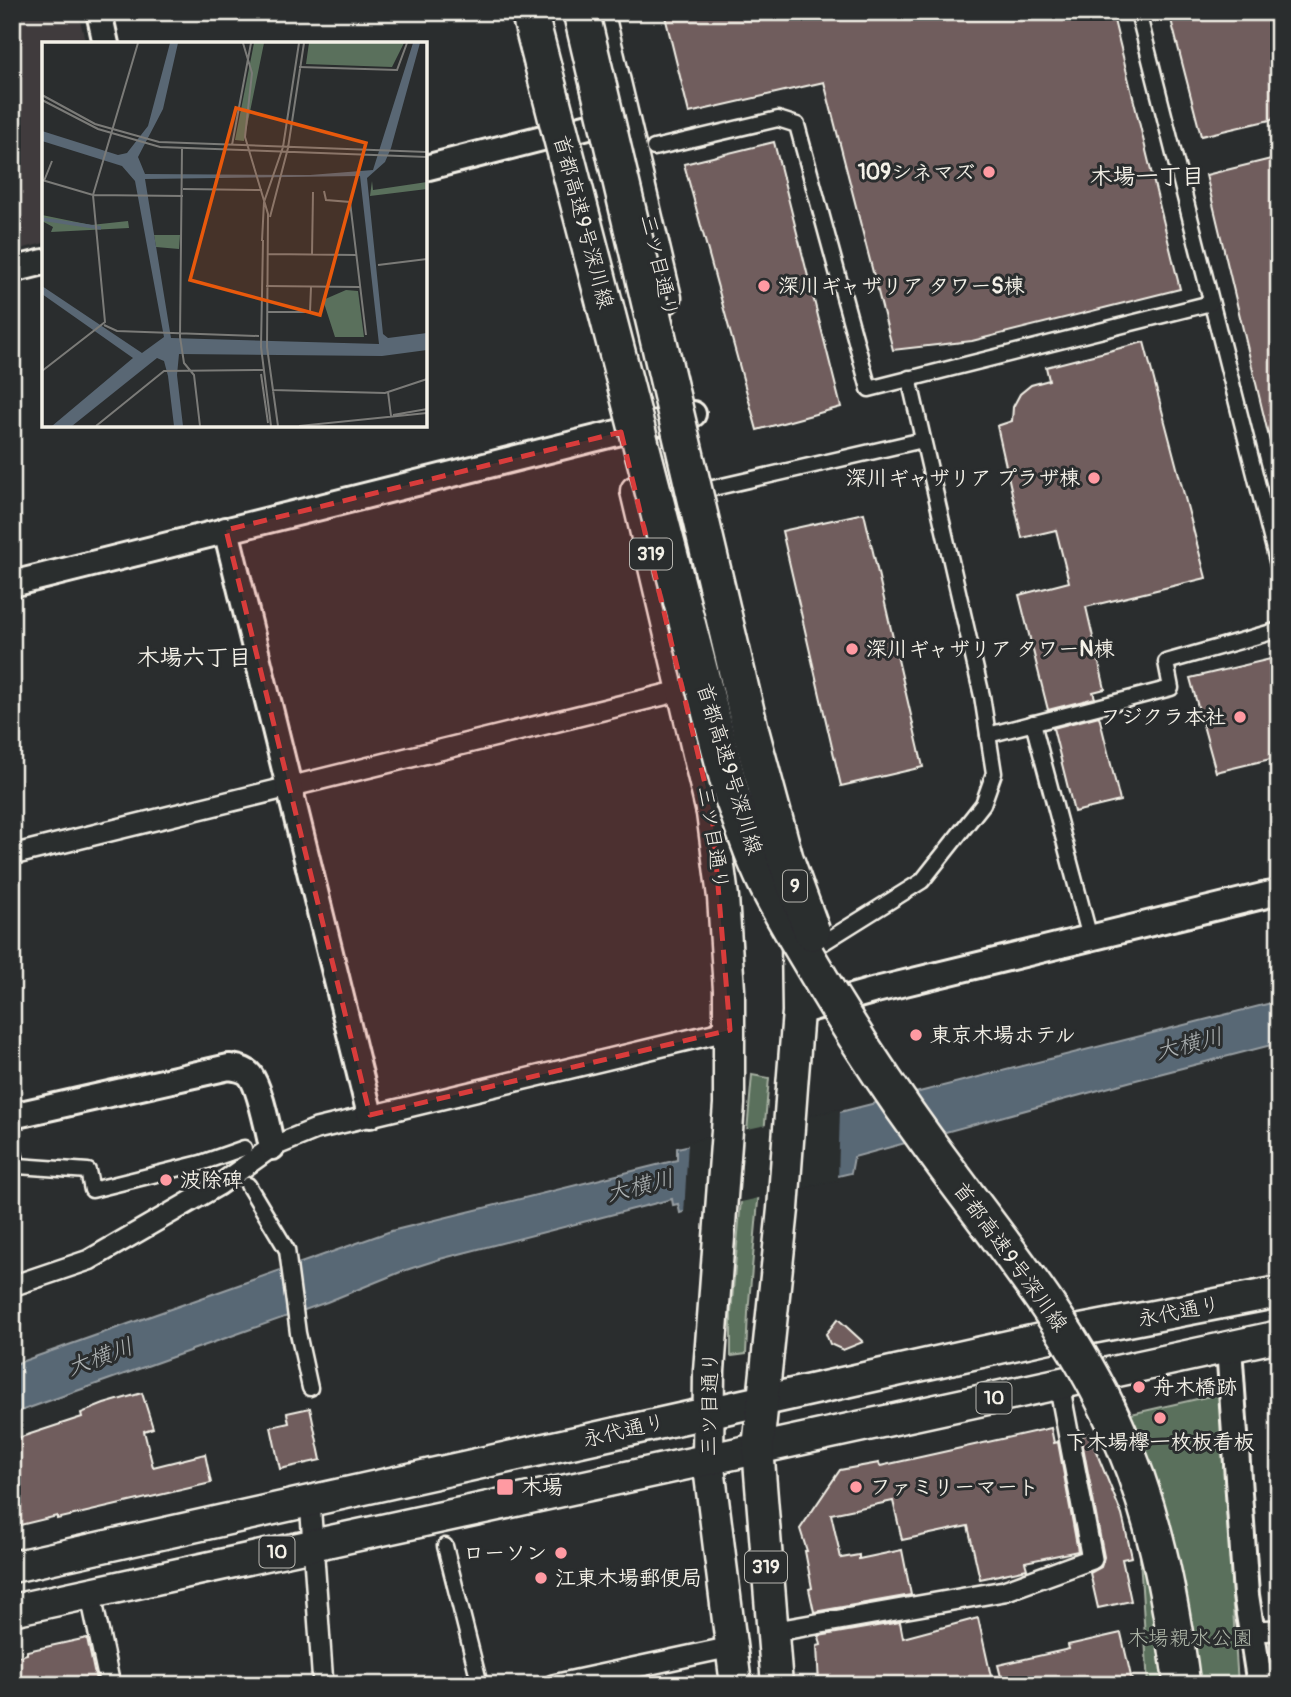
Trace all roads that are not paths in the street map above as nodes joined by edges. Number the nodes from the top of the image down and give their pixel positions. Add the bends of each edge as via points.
1 (99, 12) edge
2 (516, 12) edge
3 (529, 12) edge
4 (581, 12) edge
5 (599, 12) edge
6 (1138, 12) edge
7 (106, 42) edge
8 (624, 117) junction
9 (547, 138) junction
10 (654, 148) dead end
11 (427, 168) edge
12 (42, 262) edge
13 (12, 270) edge
14 (1211, 303) junction
15 (909, 378) junction
16 (693, 414) junction
17 (621, 432) junction
18 (923, 440) junction
19 (709, 489) junction
20 (226, 530) junction
21 (1279, 569) edge
22 (12, 584) edge
23 (1279, 630) edge
24 (684, 690) junction
25 (1033, 723) junction
26 (988, 735) junction
27 (290, 785) junction
28 (12, 855) edge
29 (1279, 892) edge
30 (1090, 938) junction
31 (797, 959) junction
32 (798, 1012) junction
33 (730, 1030) junction
34 (370, 1115) junction
35 (12, 1116) edge
36 (12, 1147) edge
37 (272, 1147) junction
38 (244, 1148) dead end
39 (248, 1185) dead end
40 (12, 1286) edge
41 (1279, 1292) edge
42 (1279, 1336) edge
43 (1229, 1347) junction
44 (1059, 1384) junction
45 (310, 1388) dead end
46 (764, 1401) junction
47 (708, 1412) junction
48 (758, 1448) junction
49 (708, 1459) junction
50 (310, 1501) junction
51 (313, 1544) junction
52 (445, 1546) dead end
53 (12, 1567) edge
54 (90, 1592) junction
55 (12, 1610) edge
56 (1279, 1630) edge
57 (1251, 1631) junction
58 (771, 1632) junction
59 (731, 1647) junction
60 (110, 1685) edge
61 (323, 1685) edge
62 (480, 1685) edge
63 (553, 1685) edge
64 (736, 1685) edge
65 (777, 1685) edge
66 (1183, 1685) edge
67 (1260, 1685) edge

1 - 7 street
2 - 9 main road, 三ツ目通り / 319
3 - 66 highway, 首都高速9号深川線 / 9, bridge via 732,796 760,869 827,992 870,1059 1054,1316 1100,1394 1152,1520
4 - 66 highway, 首都高速9号深川線 / 9, bridge via 751,732 785,858 812,933 854,1024 933,1143 1064,1324 1115,1417 1161,1548
5 - 8 main road, 三ツ目通り / 319
6 - 14 street
8 - 9 street
8 - 16 main road, 三ツ目通り / 319
9 - 11 street
9 - 17 main road, 三ツ目通り / 319
10 - 15 street via 778,119 797,125 869,389
12 - 13 street
14 - 15 street
14 - 21 street
15 - 18 street
16 - 17 street
16 - 19 main road, 三ツ目通り / 319
17 - 20 street
17 - 24 main road, 三ツ目通り / 319
18 - 19 street
18 - 26 street
19 - 31 main road, 三ツ目通り / 319 via 785,799 797,901
20 - 22 street
20 - 27 street
23 - 25 street via 1166,662 1171,688
24 - 27 street
24 - 33 main road, 三ツ目通り / 319 via 713,825 723,897
25 - 26 street
25 - 30 street
26 - 31 street via 994,773 983,804 922,881
27 - 28 street
27 - 34 street
29 - 30 street
30 - 32 street
31 - 32 main road, 三ツ目通り / 319
32 - 46 main road, 三ツ目通り / 319
33 - 34 street
33 - 47 main road, 三ツ目通り / 319
34 - 37 street
35 - 37 street via 229,1067 250,1075
36 - 38 street via 18,1166 88,1171 92,1190
37 - 40 street via 219,1185 89,1260
39 - 45 street via 287,1250
41 - 46 main road, 永代通り / 10 via 1081,1330
42 - 43 main road, 永代通り / 10
43 - 44 main road, 永代通り / 10
43 - 57 street
44 - 48 main road, 永代通り / 10
44 - 58 street via 1093,1559 1004,1591
46 - 47 main road, 永代通り / 10
46 - 48 main road, 三ツ目通り / 319
47 - 49 main road, 三ツ目通り / 319
47 - 50 main road, 永代通り / 10
48 - 49 main road, 永代通り / 10
48 - 58 main road, 三ツ目通り / 319
49 - 51 main road, 永代通り / 10
49 - 59 main road, 三ツ目通り / 319
50 - 51 street
50 - 53 main road, 永代通り / 10
51 - 54 main road, 永代通り / 10
51 - 61 street
52 - 62 street
54 - 55 main road, 永代通り / 10
54 - 60 street
56 - 57 street
57 - 67 street
58 - 65 main road, 三ツ目通り / 319
59 - 63 street
59 - 64 main road, 三ツ目通り / 319

